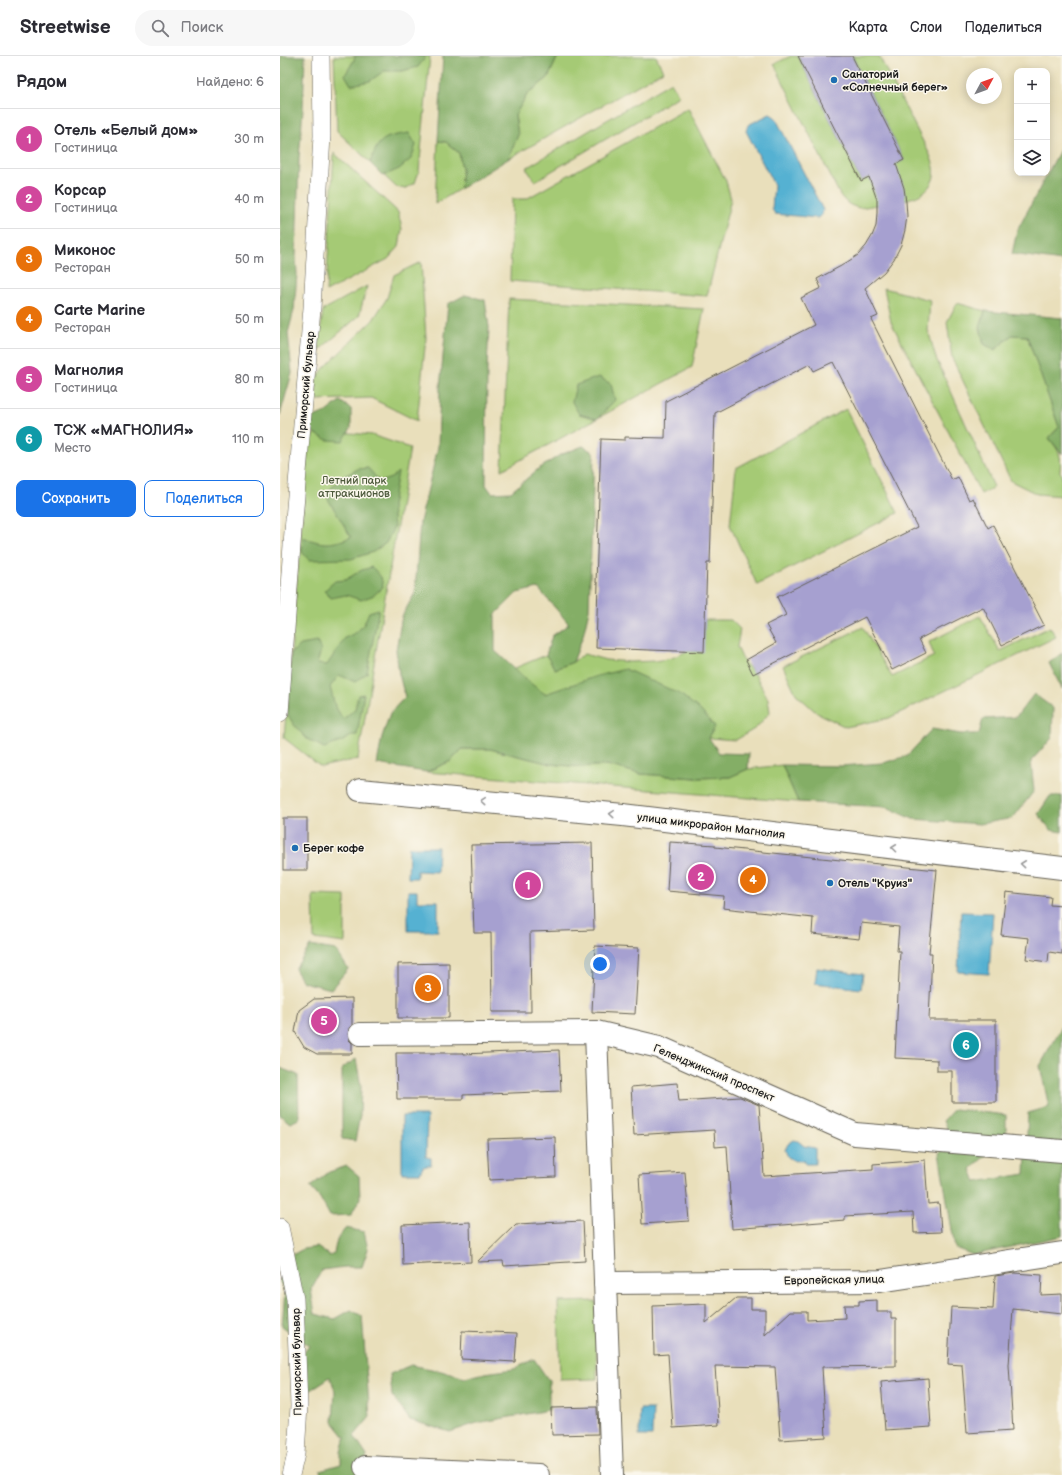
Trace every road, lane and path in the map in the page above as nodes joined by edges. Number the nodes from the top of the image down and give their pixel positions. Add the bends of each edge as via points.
1 (321, 56) edge
2 (280, 713) edge
3 (360, 790) dead end
4 (1062, 868) edge
5 (596, 1032) junction
6 (360, 1034) dead end
7 (1062, 1151) edge
8 (280, 1226) edge
9 (1062, 1252) edge
10 (605, 1283) junction
11 (364, 1467) dead end
12 (291, 1475) edge
13 (538, 1475) edge
14 (612, 1475) edge

1 - 2 street, Приморский бульвар via 322,136 312,308
4 -> 3 street, улица микрорайон Магнолия via 623,815
5 - 6 street, Геленджикский проспект
5 - 7 street, Геленджикский проспект via 659,1047 855,1134
5 - 10 street
8 - 12 street, Приморский бульвар via 295,1299 300,1406 296,1454
9 - 10 street, Европейская улица via 880,1281
10 - 14 street
11 - 13 street

